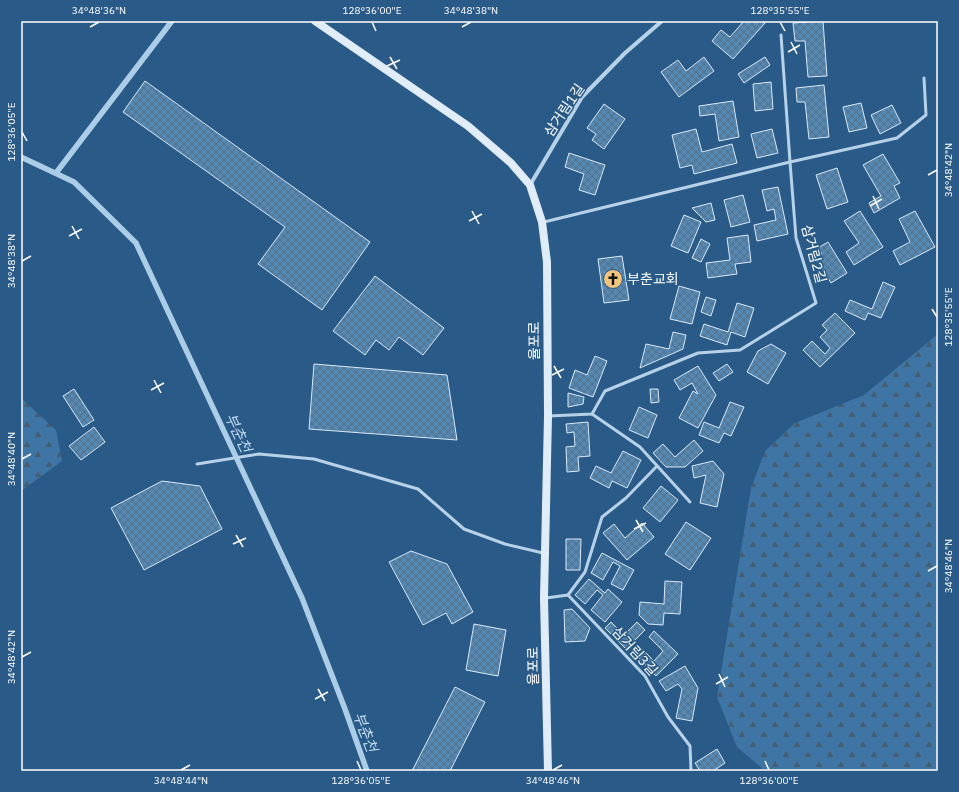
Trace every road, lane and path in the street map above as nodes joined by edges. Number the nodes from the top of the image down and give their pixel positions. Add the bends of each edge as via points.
1 (315, 21) edge
2 (662, 21) edge
3 (781, 35) dead end
4 (924, 78) dead end
5 (790, 162) junction
6 (530, 186) junction
7 (542, 222) junction
8 (592, 414) junction
9 (548, 416) junction
10 (197, 464) dead end
11 (656, 466) junction
12 (690, 502) dead end
13 (545, 553) junction
14 (568, 595) junction
15 (544, 598) junction
16 (548, 771) edge
17 (691, 771) edge

1 - 6 street, 율포로 via 484,139 511,163
2 - 6 street, 삼거림1길 via 624,53 582,97
3 - 5 lane
4 - 5 lane via 926,115 897,138
5 - 7 lane
5 - 8 lane, 삼거림2길 via 796,238 816,304 740,350 698,353 605,391
6 - 7 street, 율포로
7 - 9 street, 율포로 via 547,262
8 - 9 lane
8 - 11 lane via 640,447
9 - 13 street, 율포로
10 - 13 lane via 259,454 314,459 418,490 464,529 505,544
11 - 12 lane
11 - 14 lane via 626,498 602,517 585,572
13 - 15 street, 율포로
14 - 15 lane
14 - 17 lane, 삼거림3길 via 646,676 668,717 690,746
15 - 16 street, 율포로

